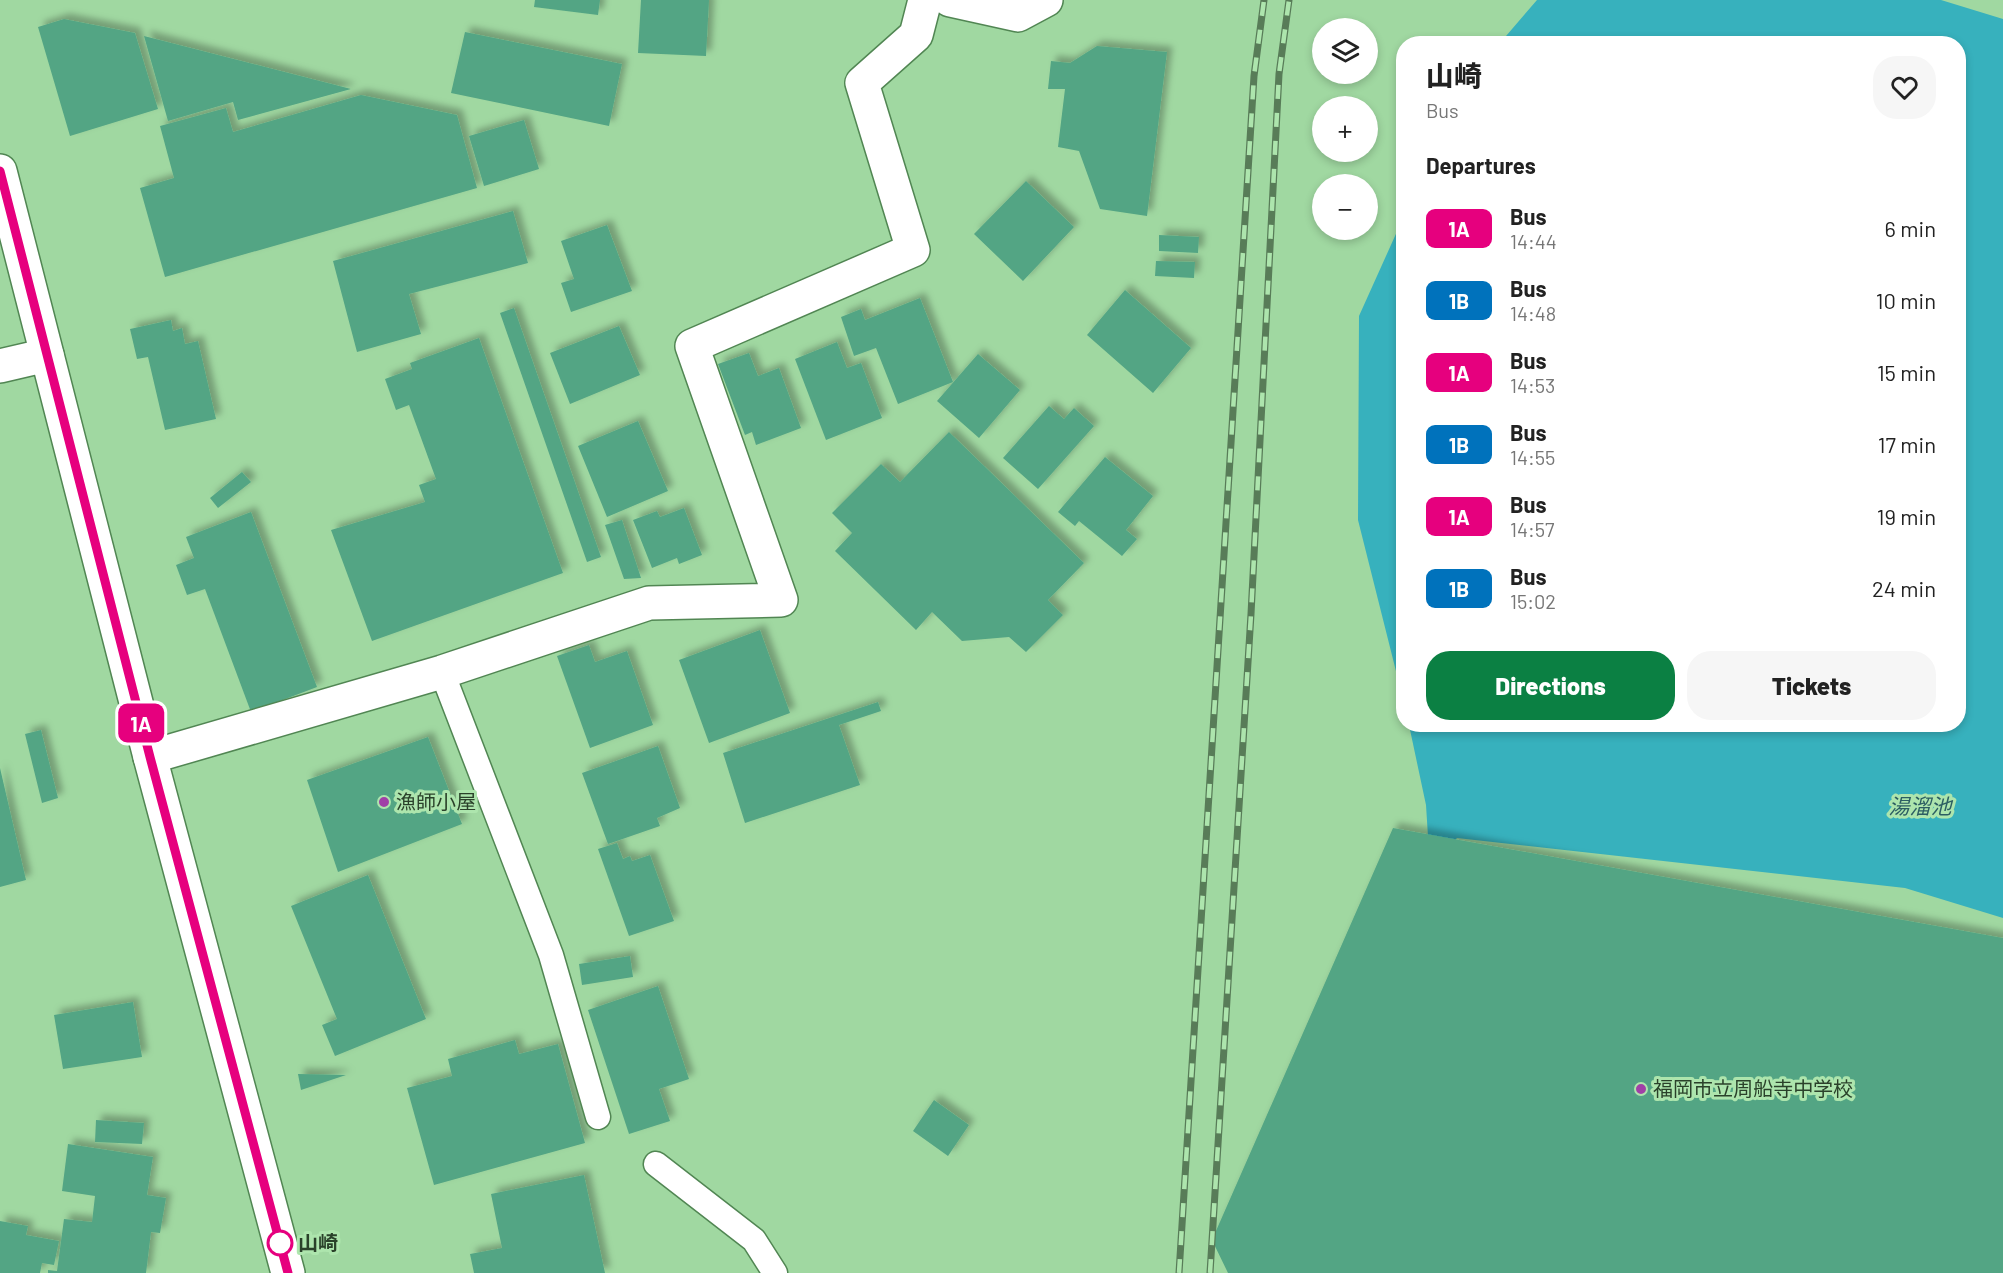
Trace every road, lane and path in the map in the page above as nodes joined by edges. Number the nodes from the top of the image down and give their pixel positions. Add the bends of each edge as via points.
1 (925, 0) edge
2 (950, 0) edge
3 (1046, 0) edge
4 (0, 171) edge
5 (46, 355) junction
6 (0, 366) edge
7 (442, 672) junction
8 (150, 757) junction
9 (598, 1117) dead end
10 (656, 1164) dead end
11 (288, 1273) edge
12 (775, 1273) edge

1 - 7 main road via 916,35 862,82 913,250 692,346 781,600 649,603
2 - 3 main road via 1018,15
4 - 5 main road
5 - 6 main road
5 - 8 main road
7 - 8 main road
7 - 9 lane via 551,955
8 - 11 main road
10 - 12 lane via 753,1240

